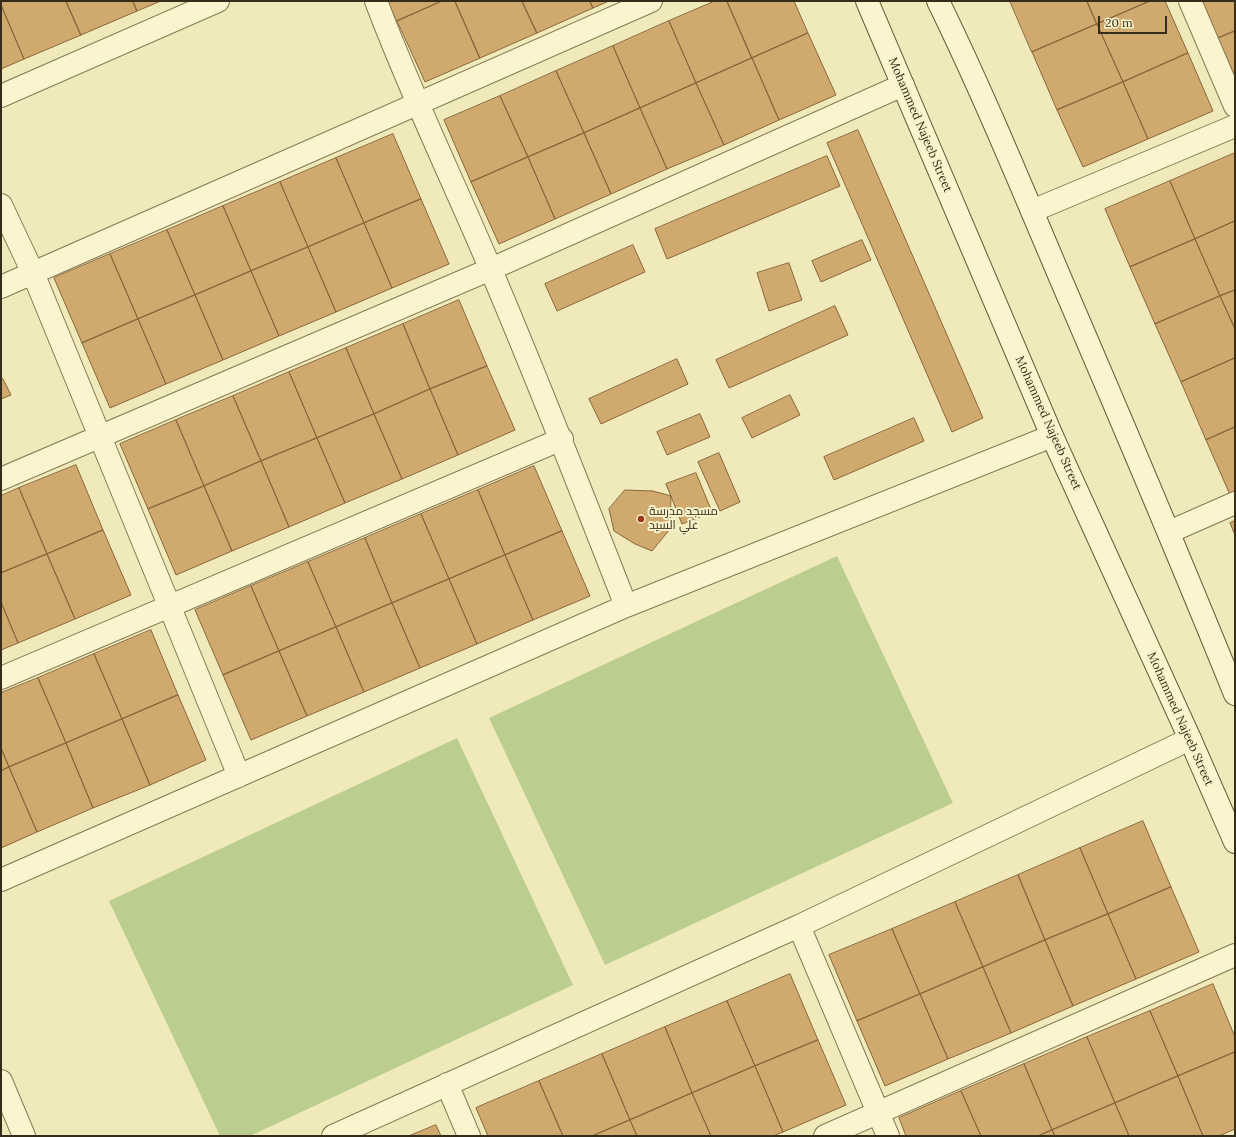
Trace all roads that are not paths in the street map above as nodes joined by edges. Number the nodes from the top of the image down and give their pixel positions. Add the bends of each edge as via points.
1 (218, 1) edge
2 (376, 1) edge
3 (651, 1) edge
4 (867, 1) edge
5 (938, 1) edge
6 (1190, 1) edge
7 (903, 85) junction
8 (1, 96) edge
9 (419, 104) junction
10 (1235, 106) edge
11 (1235, 126) edge
12 (1, 205) edge
13 (1032, 211) junction
14 (491, 269) junction
15 (32, 273) junction
16 (1, 287) edge
17 (1052, 436) junction
18 (100, 437) junction
19 (562, 440) junction
20 (1, 479) edge
21 (1235, 503) edge
22 (1169, 532) junction
23 (170, 606) junction
24 (626, 606) junction
25 (1, 678) edge
26 (1235, 694) edge
27 (1190, 739) junction
28 (239, 776) junction
29 (1235, 842) edge
30 (1, 880) edge
31 (799, 926) junction
32 (1235, 955) edge
33 (1, 1081) edge
34 (447, 1084) junction
35 (878, 1113) junction
36 (24, 1136) edge
37 (333, 1136) edge
38 (469, 1136) edge
39 (825, 1136) edge
40 (888, 1136) edge

1 - 8 street
2 - 9 street
3 - 9 street
4 - 7 street, Mohammed Najeeb Street
5 - 13 street via 966,58
6 - 10 street
7 - 14 street
7 - 17 street, Mohammed Najeeb Street
9 - 14 street
9 - 15 street
11 - 13 street
12 - 15 street
13 - 22 street
14 - 18 street
14 - 19 street
15 - 16 street
15 - 18 street
17 - 24 street
17 - 27 street, Mohammed Najeeb Street
18 - 20 street
18 - 23 street
19 - 23 street
19 - 24 street
21 - 22 street
22 - 26 street
23 - 25 street
23 - 28 street
24 - 28 street
27 - 29 street, Mohammed Najeeb Street
27 - 31 street
28 - 30 street
31 - 34 street
31 - 35 street
32 - 35 street
33 - 36 street
34 - 37 street
34 - 38 street
35 - 39 street
35 - 40 street

